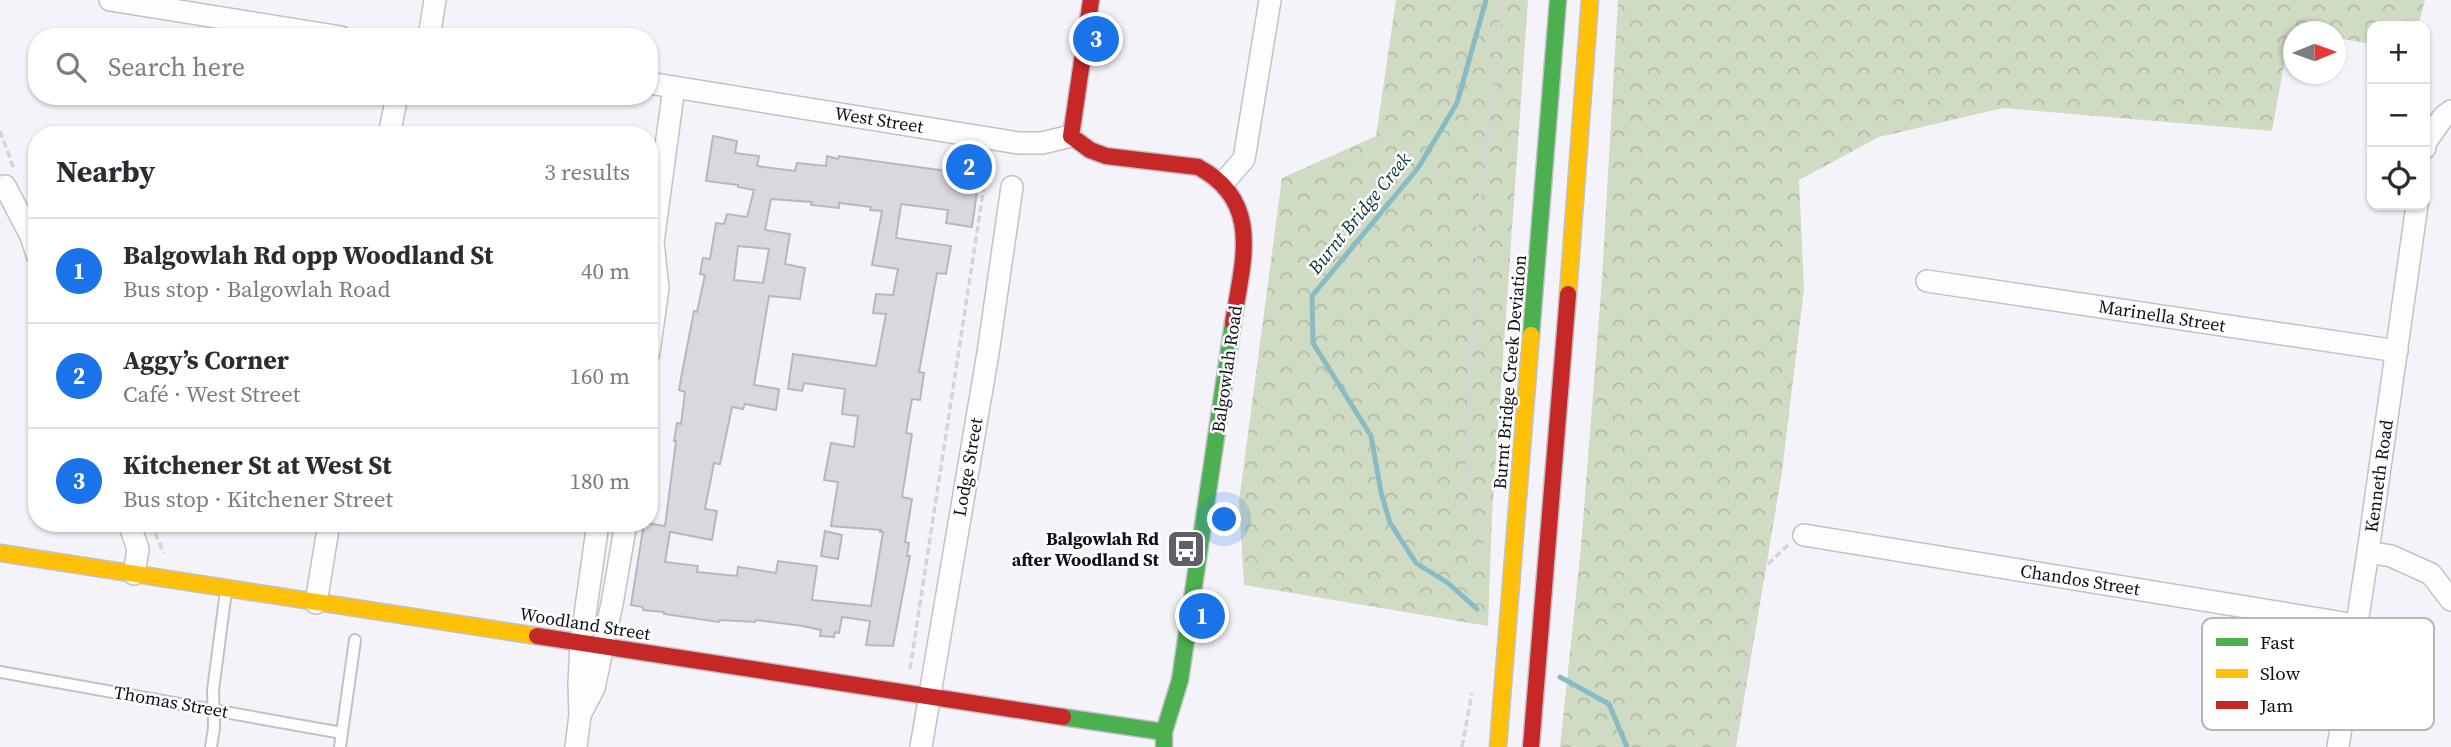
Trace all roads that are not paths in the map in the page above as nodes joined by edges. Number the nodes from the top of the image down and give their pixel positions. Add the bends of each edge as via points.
1 (110, 0) edge
2 (435, 0) edge
3 (1091, 0) edge
4 (1270, 0) edge
5 (1558, 0) edge
6 (1590, 0) edge
7 (285, 28) edge
8 (430, 28) edge
9 (658, 84) edge
10 (674, 87) junction
11 (395, 105) edge
12 (2451, 111) edge
13 (391, 126) edge
14 (1072, 136) junction
15 (2425, 147) edge
16 (10, 180) road end
17 (1224, 182) junction
18 (1012, 187) dead end
19 (658, 198) edge
20 (2416, 210) edge
21 (28, 228) edge
22 (1927, 281) dead end
23 (2397, 351) junction
24 (132, 532) edge
25 (328, 532) edge
26 (597, 532) edge
27 (624, 532) edge
28 (1804, 535) road end
29 (2368, 552) junction
30 (0, 553) edge
31 (134, 574) junction
32 (227, 589) junction
33 (2451, 600) edge
34 (316, 603) junction
35 (2313, 618) edge
36 (2357, 618) edge
37 (355, 640) dead end
38 (581, 643) junction
39 (602, 646) junction
40 (0, 671) edge
41 (929, 696) junction
42 (214, 710) junction
43 (580, 715) junction
44 (342, 733) junction
45 (1164, 740) edge
46 (212, 747) edge
47 (340, 747) edge
48 (576, 747) edge
49 (921, 747) edge
50 (1498, 747) edge
51 (1531, 747) edge

1 - 7 street
2 - 8 street
3 - 14 main road
4 - 17 street via 1244,159
5 - 50 main road, Burnt Bridge Creek Deviation
6 - 51 main road
9 - 10 street, West Street
10 - 14 street, West Street via 1018,143
10 - 19 street
11 - 13 street
12 - 15 street
14 - 17 main road via 1107,156 1198,167
16 - 21 street
17 - 45 main road, Balgowlah Road via 1243,219 1244,249 1180,680
18 - 41 street, Lodge Street
20 - 23 street, Kenneth Road
22 - 23 street, Marinella Street
23 - 29 street, Kenneth Road
24 - 31 street via 138,549
25 - 34 street
26 - 38 street
27 - 39 street
28 - 35 street, Chandos Street
29 - 33 street via 2431,574
29 - 36 street, Kenneth Road
30 - 31 main road, Woodland Street
31 - 32 main road, Woodland Street
32 - 34 main road, Woodland Street
32 - 42 lane
34 - 38 main road, Woodland Street
37 - 44 lane
38 - 39 main road, Woodland Street
38 - 43 street
39 - 41 main road, Woodland Street
39 - 43 street via 594,688
40 - 42 lane, Thomas Street
41 - 45 main road, Woodland Street
41 - 49 street, Lodge Street
42 - 44 lane, Thomas Street
42 - 46 lane
43 - 48 street
44 - 47 lane

